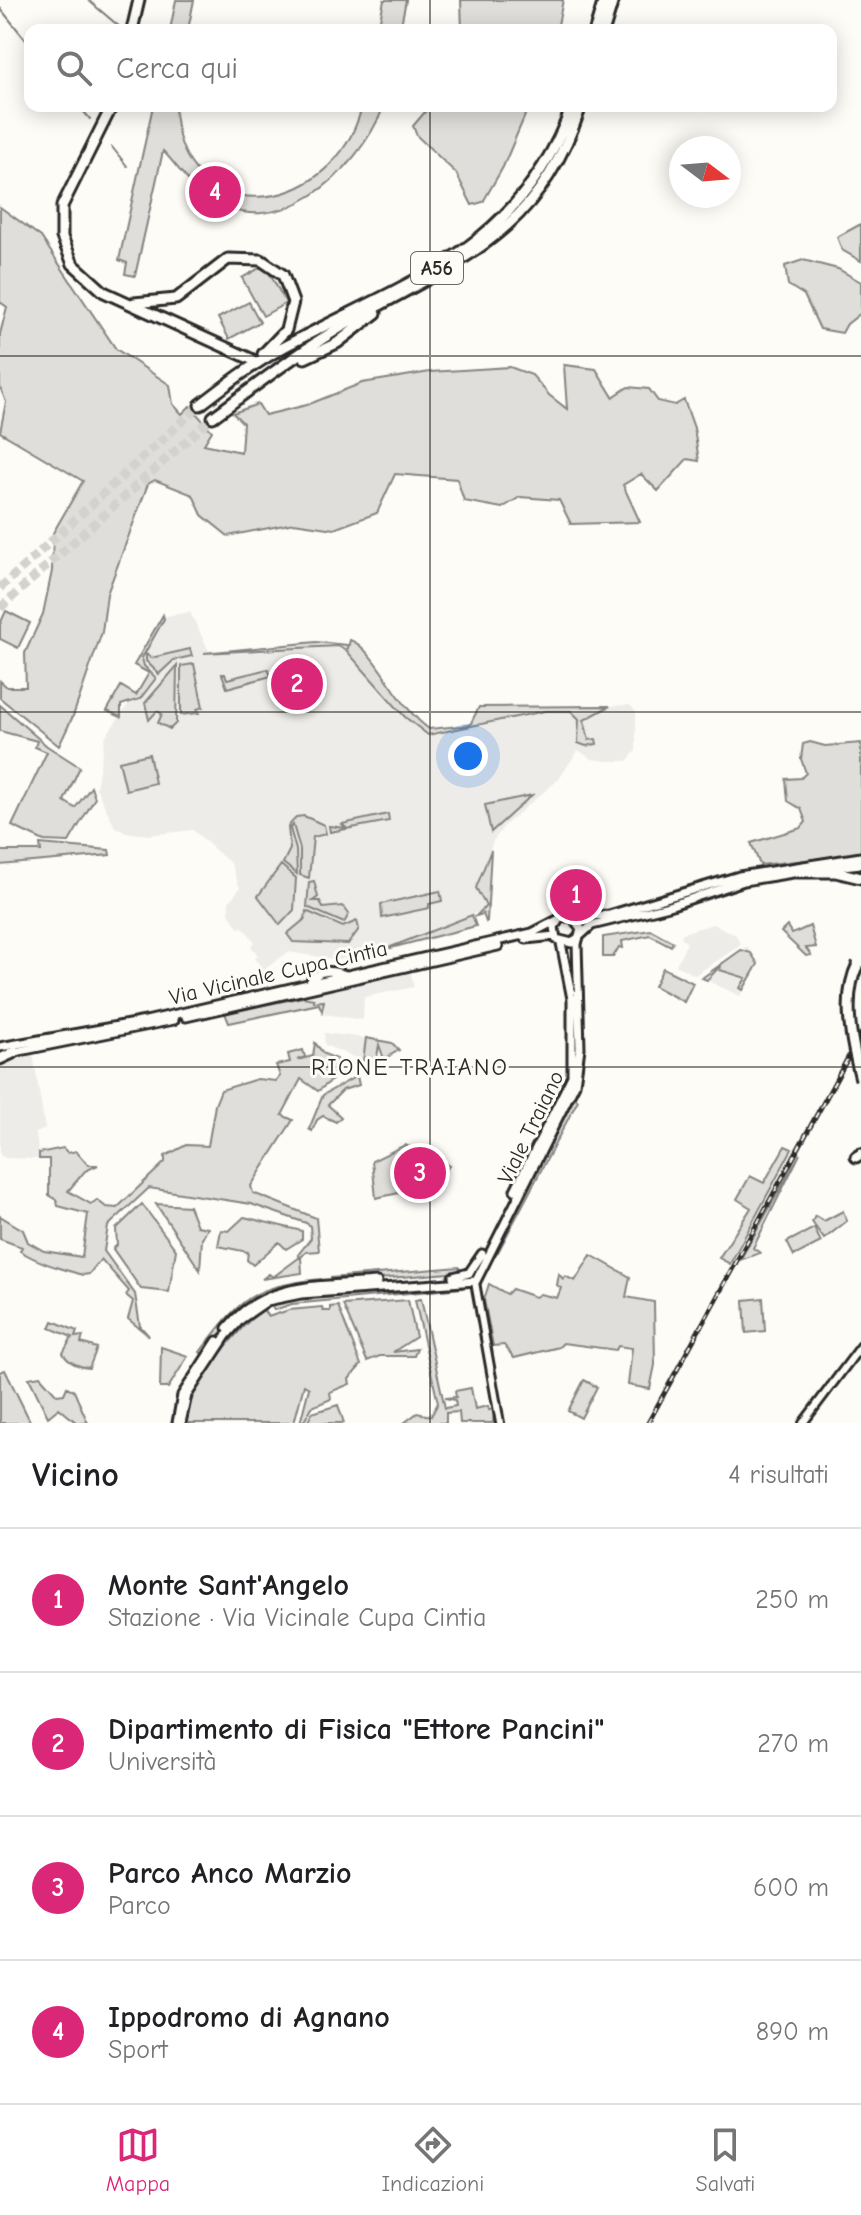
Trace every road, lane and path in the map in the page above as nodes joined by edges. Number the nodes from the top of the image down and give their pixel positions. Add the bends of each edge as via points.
1 (139, 0) edge
2 (604, 0) edge
3 (613, 0) edge
4 (133, 24) edge
5 (597, 24) edge
6 (606, 24) edge
7 (109, 112) edge
8 (569, 112) edge
9 (578, 112) edge
10 (390, 301) junction
11 (131, 303) junction
12 (305, 358) tunnel mouth
13 (251, 359) tunnel mouth
14 (247, 370) junction
15 (200, 405) tunnel mouth
16 (213, 417) tunnel mouth
17 (861, 857) edge
18 (861, 864) edge
19 (797, 872) junction
20 (861, 878) edge
21 (722, 881) junction
22 (717, 889) junction
23 (572, 917) junction
24 (560, 919) junction
25 (580, 935) junction
26 (558, 939) junction
27 (860, 962) edge
28 (343, 977) junction
29 (576, 1028) junction
30 (0, 1047) edge
31 (15, 1052) joint
32 (0, 1057) edge
33 (861, 1079) edge
34 (471, 1279) junction
35 (860, 1349) edge
36 (179, 1423) edge
37 (500, 1423) edge
38 (803, 1423) edge

1 - 4 highway
2 - 5 highway
3 - 6 highway
7 - 11 highway via 64,198 61,232 68,255 84,276
8 - 14 highway, A56 via 533,184 489,233 447,263
9 - 10 highway, A56 via 554,167 523,211 470,256
10 - 12 highway via 337,343
10 - 16 highway, A56 via 290,360
11 - 13 highway
11 - 14 highway via 176,299 228,259 269,263 283,275 293,302 286,330
14 - 15 highway, A56
17 - 21 main road
18 - 19 main road
19 - 20 highway
19 - 22 main road
21 - 22 main road
21 - 23 main road via 633,910 591,919
22 - 25 main road via 592,925
23 - 24 main road
23 - 25 main road
24 - 26 main road via 554,927
24 - 28 main road, Via Vicinale Cupa Cintia via 532,933
25 - 26 main road via 572,943
25 - 29 main road, Viale Traiano
26 - 28 main road, Via Vicinale Cupa Cintia via 537,937
26 - 29 main road, Viale Traiano
27 - 33 highway, bridge via 852,978 850,1009
28 - 30 main road, Via Vicinale Cupa Cintia via 330,970 309,984
28 - 31 main road, Via Vicinale Cupa Cintia
29 - 34 main road, Viale Traiano via 570,1091
31 - 32 highway
34 - 36 main road via 277,1292 246,1308 222,1333 182,1395
34 - 37 street
35 - 38 street

